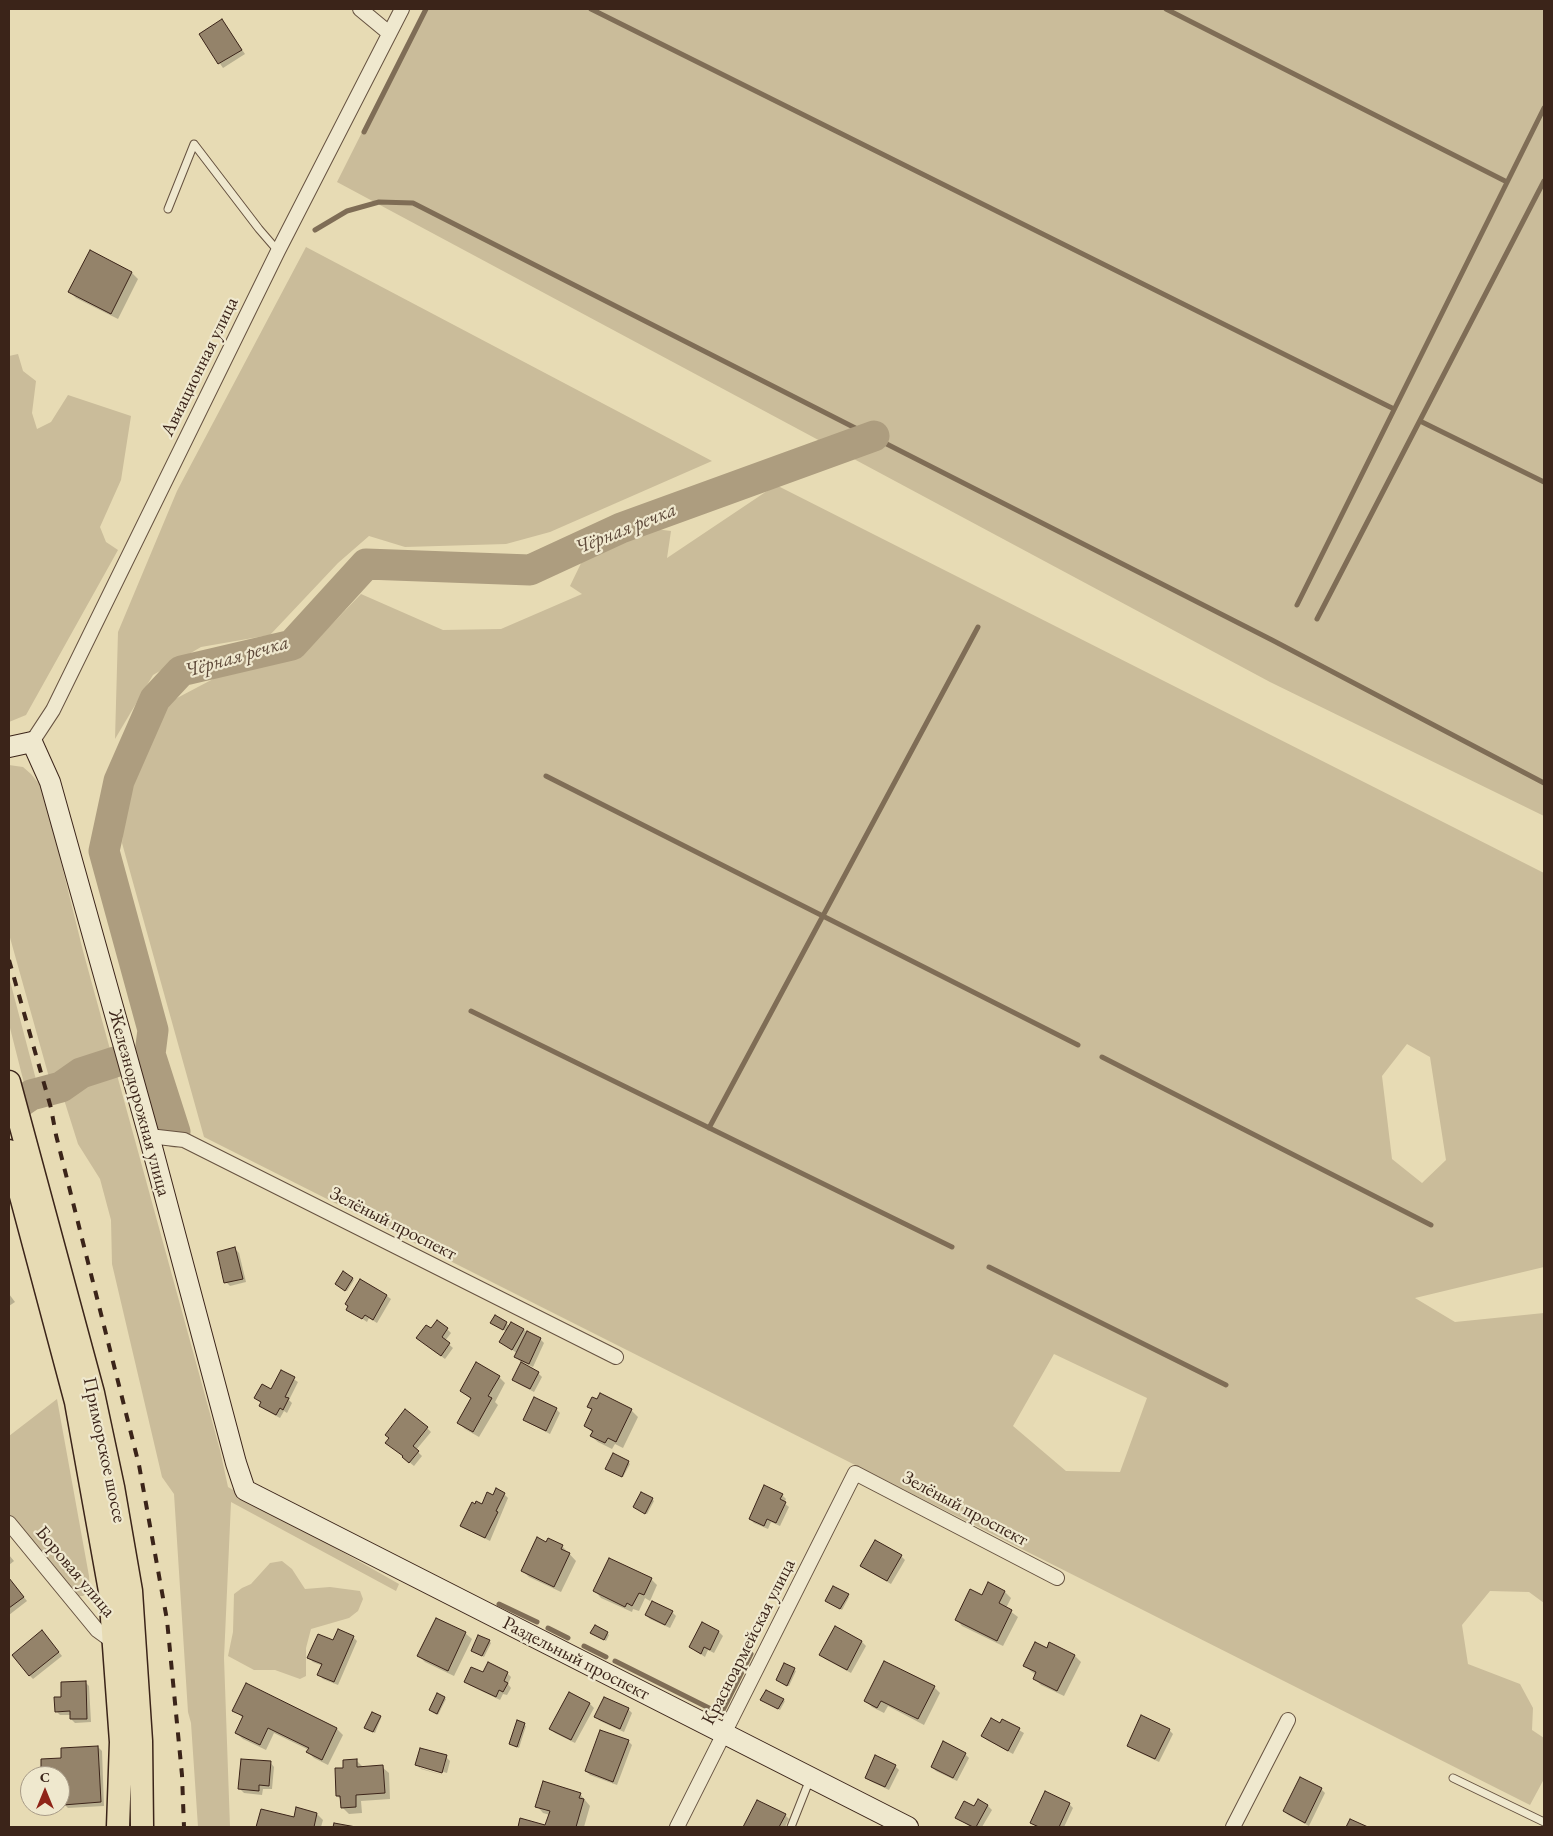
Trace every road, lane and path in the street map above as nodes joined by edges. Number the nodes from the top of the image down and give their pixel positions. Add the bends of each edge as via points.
1 (360, 9) edge
2 (402, 9) edge
3 (389, 33) junction
4 (168, 210) dead end
5 (278, 251) junction
6 (32, 742) junction
7 (9, 747) edge
8 (12, 1093) edge
9 (149, 1136) junction
10 (9, 1151) edge
11 (13, 1183) edge
12 (616, 1357) dead end
13 (856, 1473) joint
14 (245, 1490) joint
15 (9, 1523) edge
16 (1057, 1578) dead end
17 (115, 1643) junction
18 (1288, 1720) dead end
19 (724, 1734) junction
20 (810, 1778) junction
21 (1453, 1778) dead end
22 (1544, 1822) edge
23 (118, 1827) edge
24 (142, 1827) edge
25 (676, 1827) edge
26 (790, 1827) edge
27 (908, 1827) edge
28 (1233, 1827) edge

1 - 3 street
2 - 3 street, Авиационная улица
3 - 5 street, Авиационная улица
4 - 5 lane via 194,144
5 - 6 street, Авиационная улица via 54,710
6 - 7 street
6 - 9 street, Железнодорожная улица via 50,782
8 - 24 main road, Приморское шоссе via 94,1393 125,1553 131,1591 140,1732
9 - 12 street, Зелёный проспект via 184,1140
9 - 14 street, Железнодорожная улица
10 - 11 main road, Приморское шоссе
11 - 17 main road, Приморское шоссе via 76,1402 110,1591
13 - 16 street, Зелёный проспект
13 - 19 street, Красноармейская улица
14 - 19 street, Раздельный проспект
15 - 17 street, Боровая улица via 97,1630
17 - 23 main road, Приморское шоссе via 121,1742
18 - 28 street
19 - 20 street, Раздельный проспект
19 - 25 street, Красноармейская улица
20 - 26 lane
20 - 27 street, Раздельный проспект
21 - 22 lane

